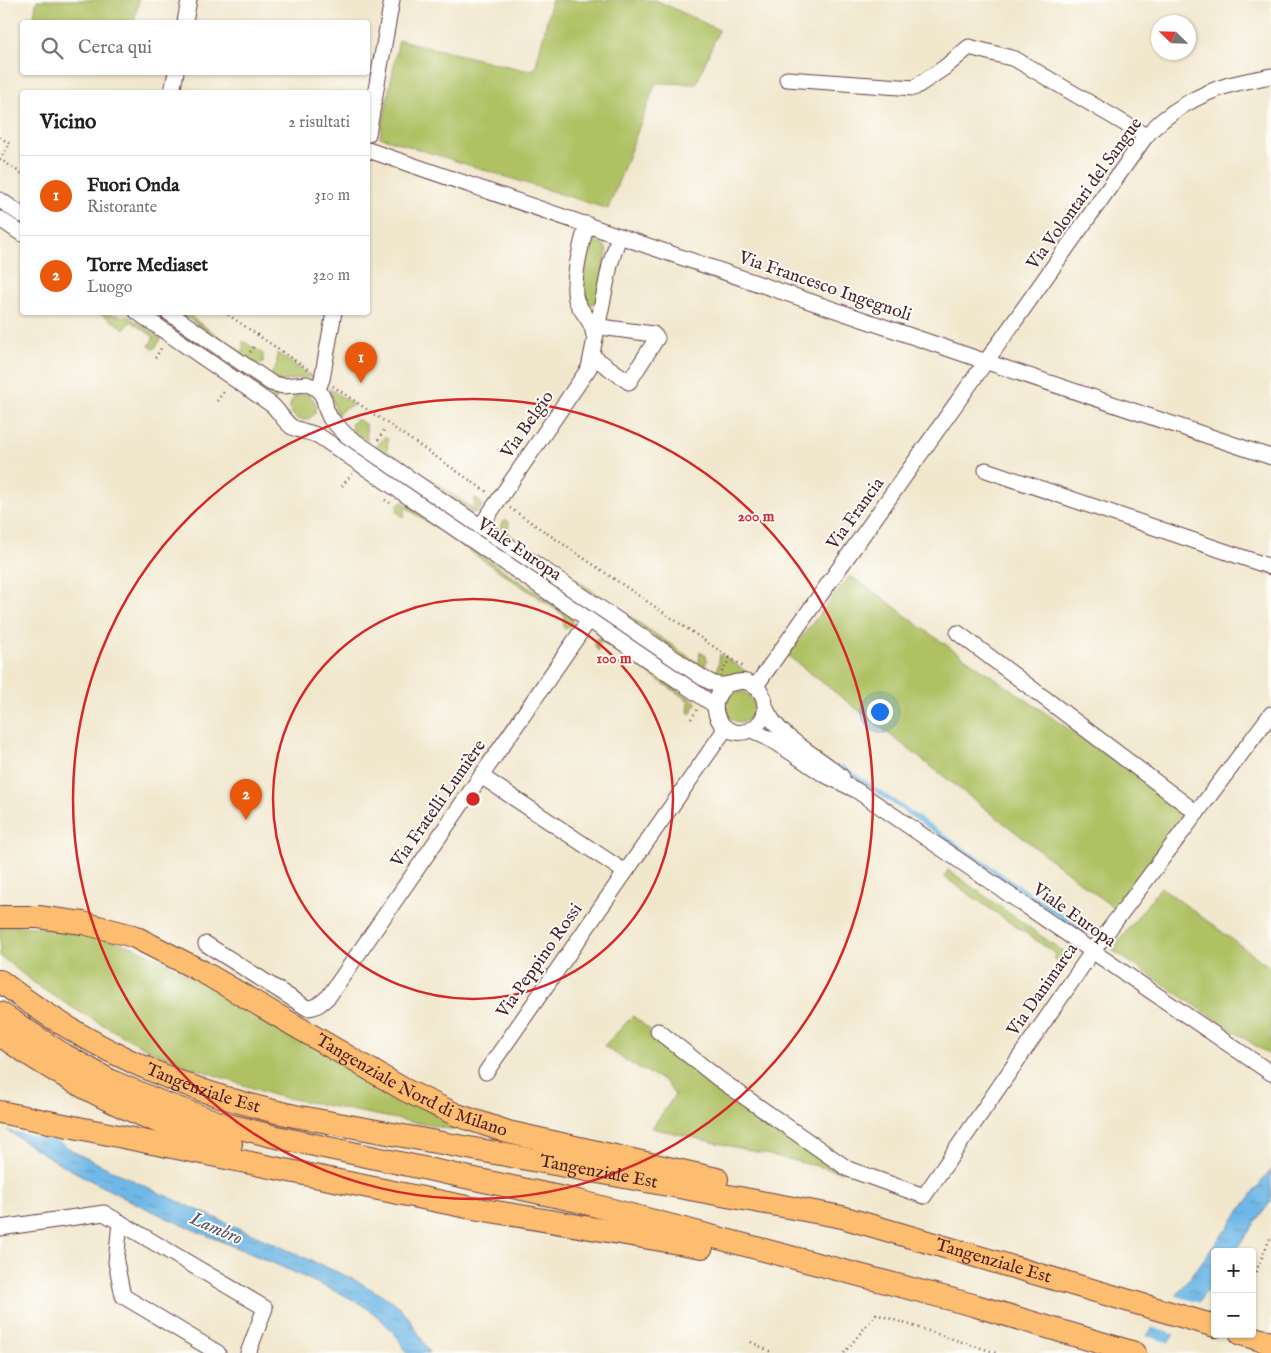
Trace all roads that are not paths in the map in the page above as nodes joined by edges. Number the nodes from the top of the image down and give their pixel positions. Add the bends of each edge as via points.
1 (189, 0) edge
2 (392, 0) edge
3 (185, 20) edge
4 (175, 75) edge
5 (1271, 76) edge
6 (786, 79) dead end
7 (172, 90) edge
8 (370, 123) edge
9 (1146, 136) junction
10 (370, 151) edge
11 (0, 200) edge
12 (20, 214) edge
13 (0, 219) edge
14 (587, 224) junction
15 (20, 233) edge
16 (619, 236) junction
17 (141, 315) edge
18 (172, 315) edge
19 (333, 315) edge
20 (595, 331) junction
21 (590, 362) junction
22 (987, 362) junction
23 (295, 385) junction
24 (318, 389) junction
25 (326, 409) junction
26 (280, 413) junction
27 (300, 430) junction
28 (1271, 458) edge
29 (986, 470) dead end
30 (480, 527) junction
31 (1271, 566) edge
32 (589, 620) junction
33 (958, 632) dead end
34 (728, 684) junction
35 (755, 687) junction
36 (714, 705) junction
37 (766, 708) junction
38 (1271, 714) edge
39 (726, 728) junction
40 (752, 730) junction
41 (481, 776) junction
42 (856, 790) junction
43 (1197, 813) junction
44 (625, 872) junction
45 (0, 917) edge
46 (206, 944) dead end
47 (1092, 952) junction
48 (0, 981) edge
49 (0, 1013) edge
50 (658, 1031) dead end
51 (0, 1035) edge
52 (486, 1072) dead end
53 (1271, 1073) edge
54 (0, 1112) edge
55 (842, 1217) junction
56 (120, 1222) junction
57 (0, 1228) edge
58 (774, 1259) junction
59 (858, 1274) junction
60 (1205, 1323) edge
61 (1254, 1338) edge
62 (1271, 1343) edge
63 (1131, 1352) edge
64 (218, 1353) edge
65 (248, 1353) edge

1 - 3 street
2 - 8 street
4 - 7 street
5 - 9 street, Via Volontari del Sangue via 1228,86 1192,101 1155,126
6 - 9 street via 914,88 970,47 1015,59
9 - 22 street, Via Volontari del Sangue
10 - 14 street, Via Francesco Ingegnoli
11 - 12 street
13 - 15 street
14 - 16 street, Via Francesco Ingegnoli
14 - 20 street via 574,290 576,301
16 - 20 street, Via Belgio
16 - 22 street, Via Francesco Ingegnoli
17 - 26 street, Viale Europa
18 - 23 street via 271,383
19 - 24 street
20 - 21 street, Via Belgio
20 - 21 street via 653,334 657,338 628,382
21 - 30 street, Via Belgio
22 - 28 street, Via Francesco Ingegnoli
22 - 35 street, Via Francia
23 - 24 street via 307,384
23 - 26 street via 284,393
24 - 25 street, Viale Europa
25 - 27 street via 320,422
25 - 30 street, Viale Europa via 346,435
26 - 27 street, Viale Europa via 286,423
27 - 32 street, Viale Europa via 319,436
29 - 31 street
30 - 34 street, Viale Europa via 703,678 715,684
32 - 36 street, Viale Europa
32 - 41 street, Via Fratelli Lumière
33 - 43 street
34 - 35 street, Viale Europa via 743,681
34 - 36 street via 718,693
35 - 37 street, Viale Europa via 761,691
36 - 39 street, Viale Europa via 720,722
37 - 40 street
37 - 42 street, Viale Europa via 769,718 784,733 830,766
38 - 43 street, Via Danimarca
39 - 40 street, Viale Europa via 734,732
39 - 44 street, Via Peppino Rossi
40 - 42 street, Viale Europa
41 - 44 street
41 - 46 street, Via Fratelli Lumière via 329,996 317,1006 307,1008
42 - 47 street, Viale Europa
43 - 47 street, Via Danimarca
44 - 52 street, Via Peppino Rossi
45 - 55 highway, Tangenziale Nord di Milano via 38,917 83,923 133,936 203,972 405,1090 482,1124 526,1137 754,1187
47 - 50 street, Via Danimarca via 924,1196 848,1169 719,1079
47 - 53 street, Viale Europa
48 - 55 highway, Tangenziale Est via 58,1022 122,1058 189,1087 241,1103 305,1118
49 - 59 highway, Tangenziale Est via 52,1048 111,1080 163,1104 217,1122 578,1201
51 - 58 highway via 50,1068 107,1099 173,1128 207,1138
54 - 58 highway via 467,1206
55 - 60 highway, Tangenziale Est
56 - 57 street via 104,1213
56 - 64 street via 116,1262 123,1296
56 - 65 street via 265,1308
58 - 59 highway
59 - 63 highway, Tangenziale Est
61 - 62 highway

